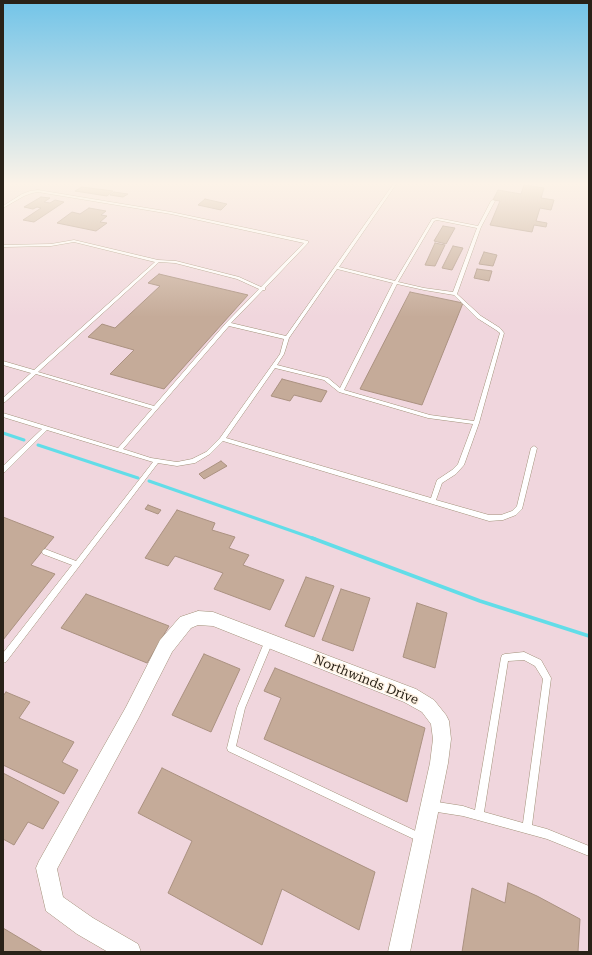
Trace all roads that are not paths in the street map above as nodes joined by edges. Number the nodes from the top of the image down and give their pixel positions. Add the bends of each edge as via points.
1 (479, 227) edge
2 (239, 228) edge
3 (365, 228) edge
4 (428, 228) edge
5 (3, 246) edge
6 (158, 261) junction
7 (337, 268) junction
8 (396, 282) junction
9 (263, 288) junction
10 (455, 294) junction
11 (228, 324) junction
12 (287, 338) junction
13 (3, 363) edge
14 (274, 366) junction
15 (35, 372) junction
16 (341, 392) junction
17 (3, 401) edge
18 (155, 408) junction
19 (3, 415) edge
20 (476, 423) junction
21 (46, 428) junction
22 (222, 439) junction
23 (534, 448) dead end
24 (119, 450) junction
25 (157, 461) junction
26 (3, 470) edge
27 (433, 501) junction
28 (45, 552) dead end
29 (77, 564) junction
30 (269, 641) junction
31 (3, 659) edge
32 (430, 805) junction
33 (479, 815) junction
34 (527, 829) junction
35 (422, 839) junction
36 (589, 851) edge
37 (130, 952) edge
38 (398, 952) edge

1 - 10 lane
2 - 9 lane via 307,242
3 - 7 lane
4 - 8 lane
5 - 6 lane via 51,245 74,241
6 - 9 lane via 175,262 238,278
6 - 15 lane
7 - 8 lane
7 - 12 lane
8 - 10 lane
8 - 16 lane
9 - 11 lane
10 - 20 lane via 479,317 502,333
11 - 12 lane
11 - 18 lane
12 - 14 lane via 282,354
13 - 15 lane
14 - 16 lane via 326,379
14 - 22 lane
15 - 17 lane
15 - 18 lane
16 - 20 lane via 430,416
18 - 24 lane
19 - 21 lane
20 - 27 lane via 461,465 439,482
21 - 24 lane
21 - 26 lane
22 - 25 lane via 208,453 193,461 177,464
22 - 27 lane
23 - 27 lane via 520,507 514,513 502,518 489,518
24 - 25 lane
25 - 29 lane
28 - 29 lane
29 - 31 lane
30 - 32 street, Northwinds Drive via 410,695 428,706 440,721 442,739
30 - 35 lane via 241,708 231,748
30 - 37 street, Northwinds Drive via 212,619 198,618 186,622 166,646 46,868 54,903 85,926
32 - 33 lane
32 - 35 street, Northwinds Drive
33 - 34 lane
33 - 34 lane via 505,658 524,656 538,663 547,678
34 - 36 lane
35 - 38 street, Northwinds Drive

